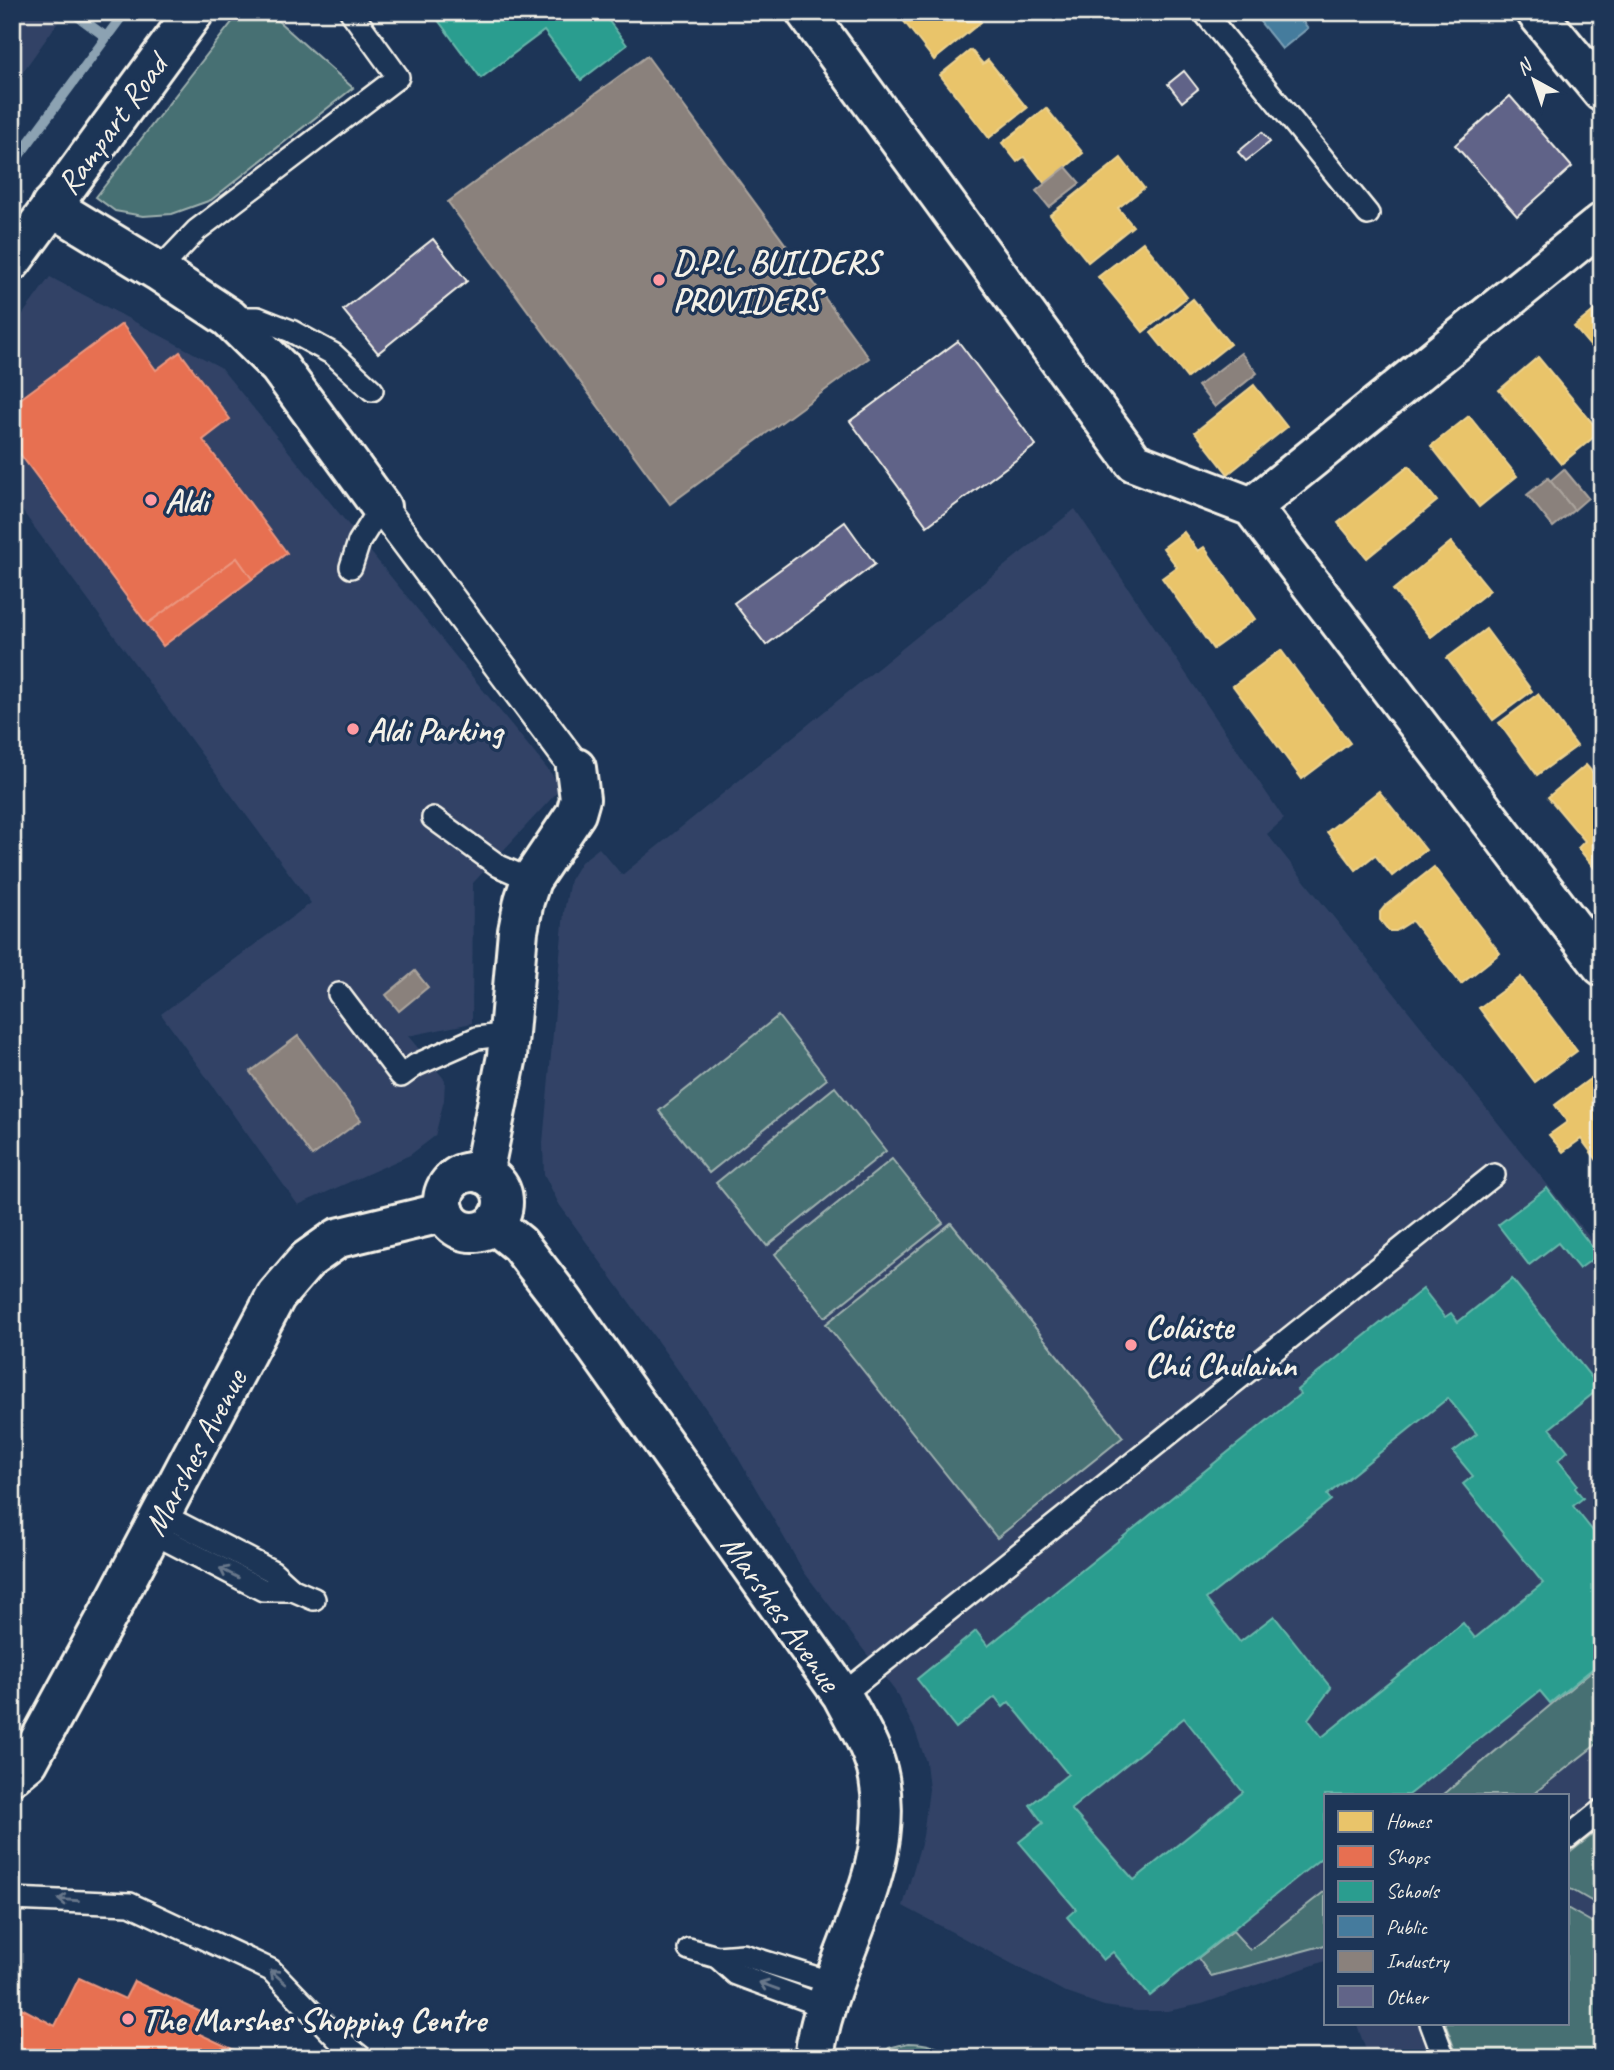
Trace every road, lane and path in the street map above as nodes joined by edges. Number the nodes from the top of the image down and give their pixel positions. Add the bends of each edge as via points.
1 (351, 12) edge
2 (806, 12) edge
3 (1204, 12) edge
4 (1536, 12) edge
5 (183, 16) edge
6 (1599, 83) edge
7 (51, 206) junction
8 (1368, 214) dead end
9 (1602, 223) edge
10 (12, 261) edge
11 (158, 271) junction
12 (229, 318) junction
13 (372, 390) dead end
14 (381, 507) junction
15 (1252, 507) junction
16 (351, 567) dead end
17 (576, 768) joint
18 (433, 818) dead end
19 (531, 880) junction
20 (1602, 966) edge
21 (339, 994) dead end
22 (509, 1034) junction
23 (483, 1174) junction
24 (1494, 1175) dead end
25 (445, 1212) junction
26 (494, 1224) junction
27 (156, 1523) junction
28 (314, 1599) dead end
29 (842, 1695) junction
30 (12, 1775) edge
31 (1602, 1810) edge
32 (1568, 1837) edge
33 (12, 1899) edge
34 (689, 1949) dead end
35 (830, 1995) junction
36 (1431, 2024) edge
37 (362, 2058) edge
38 (814, 2058) edge
39 (1444, 2058) edge

1 - 11 lane via 398,77 197,230
2 - 15 street via 1134,461
3 - 8 lane
4 - 6 street
5 - 7 street, Rampart Road
7 - 10 street, Rampart Road
7 - 11 street
9 - 15 street
11 - 12 street
12 - 13 lane via 258,318 291,331 333,354
12 - 14 street via 279,367
14 - 16 lane via 359,542
14 - 17 street
15 - 20 street
17 - 19 street via 580,799 576,813
18 - 19 lane via 499,866
19 - 22 street via 518,931
21 - 22 lane via 401,1076 477,1038
22 - 23 street
23 - 25 street via 455,1178 445,1193
23 - 26 street via 499,1186 502,1196 503,1206
24 - 29 lane
25 - 26 street via 464,1230 480,1232
25 - 27 street, Marshes Avenue via 338,1238 307,1260 276,1296
26 - 29 street, Marshes Avenue via 519,1244 563,1301
27 - 28 lane via 263,1590 293,1590
27 - 30 street, Marshes Avenue via 27,1762
29 - 35 street, Marshes Avenue via 878,1776 883,1817 875,1868
31 - 32 lane
37 -> 33 lane via 271,1970 130,1904
34 - 35 lane via 716,1957 743,1955
35 - 38 street, Marshes Avenue
36 - 39 lane

